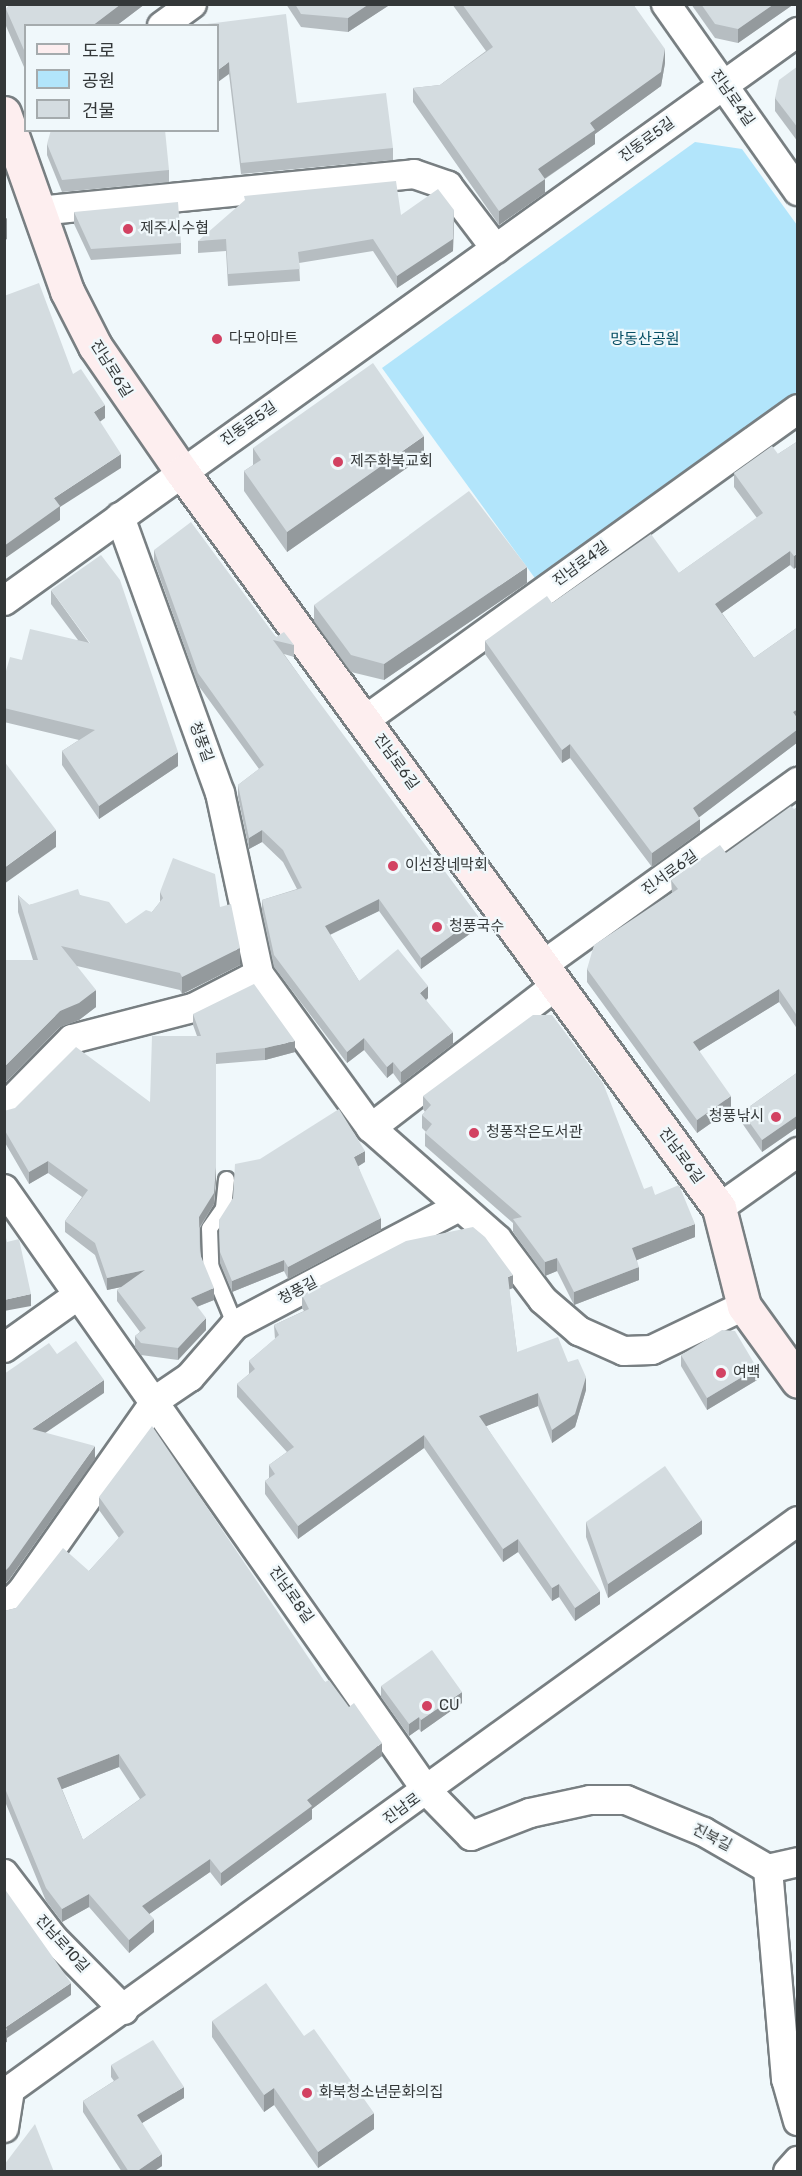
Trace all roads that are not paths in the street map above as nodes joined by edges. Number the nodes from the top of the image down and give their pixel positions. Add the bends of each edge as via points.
1 (192, 4) edge
2 (666, 4) edge
3 (165, 24) edge
4 (798, 32) edge
5 (723, 85) junction
6 (12, 126) edge
7 (798, 191) edge
8 (38, 212) junction
9 (496, 249) junction
10 (798, 409) edge
11 (182, 472) junction
12 (120, 517) junction
13 (4, 601) edge
14 (365, 720) junction
15 (798, 782) edge
16 (260, 974) junction
17 (550, 975) junction
18 (4, 1108) edge
19 (371, 1128) junction
20 (798, 1152) edge
21 (226, 1179) dead end
22 (4, 1189) edge
23 (459, 1207) junction
24 (718, 1208) junction
25 (77, 1296) junction
26 (744, 1306) junction
27 (235, 1325) junction
28 (4, 1347) edge
29 (798, 1381) edge
30 (156, 1400) junction
31 (798, 1521) edge
32 (4, 1609) edge
33 (427, 1791) junction
34 (798, 1862) edge
35 (768, 1869) junction
36 (4, 1874) edge
37 (124, 2010) junction
38 (7, 2092) edge
39 (798, 2121) edge
40 (4, 2128) edge
41 (798, 2161) edge
42 (788, 2172) edge

1 - 3 street
2 - 5 street, 진남로4길
4 - 5 street, 진동로5길
5 - 7 street, 진남로4길
5 - 9 street, 진동로5길
6 - 8 street, 진남로6길
8 - 9 street via 414,174 448,186
8 - 11 street, 진남로6길 via 67,291 95,346
9 - 11 street, 진동로5길
10 - 14 street, 진남로4길
11 - 12 street, 진동로5길
11 - 14 street, 진남로6길
12 - 13 street, 진동로5길
12 - 16 street, 청풍길 via 220,793
14 - 17 street, 진남로6길
15 - 17 street, 진서로6길
16 - 18 street via 193,1008 72,1039
16 - 19 street, 청풍길
17 - 19 street, 진서로6길
17 - 24 street, 진남로6길
19 - 23 street, 청풍길
20 - 24 street
21 - 27 lane via 223,1208 209,1228 210,1265
22 - 25 street, 진남로8길
23 - 26 street, 청풍길 via 497,1239 543,1300 579,1331 624,1350 652,1350
23 - 27 street, 청풍길
24 - 26 street, 진남로6길
25 - 28 street
25 - 30 street, 진남로8길
26 - 29 street, 진남로6길
27 - 30 street, 청풍길 via 190,1377
30 - 32 street via 22,1592
30 - 33 street, 진남로8길
31 - 33 street, 진남로
33 - 35 street, 진북길 via 471,1836 530,1813 590,1800 626,1800 704,1832
33 - 37 street, 진남로
34 - 35 street
35 - 39 street via 786,2079
36 - 37 street, 진남로10길 via 53,1938
37 - 38 street, 진남로
38 - 40 street
41 - 42 street

